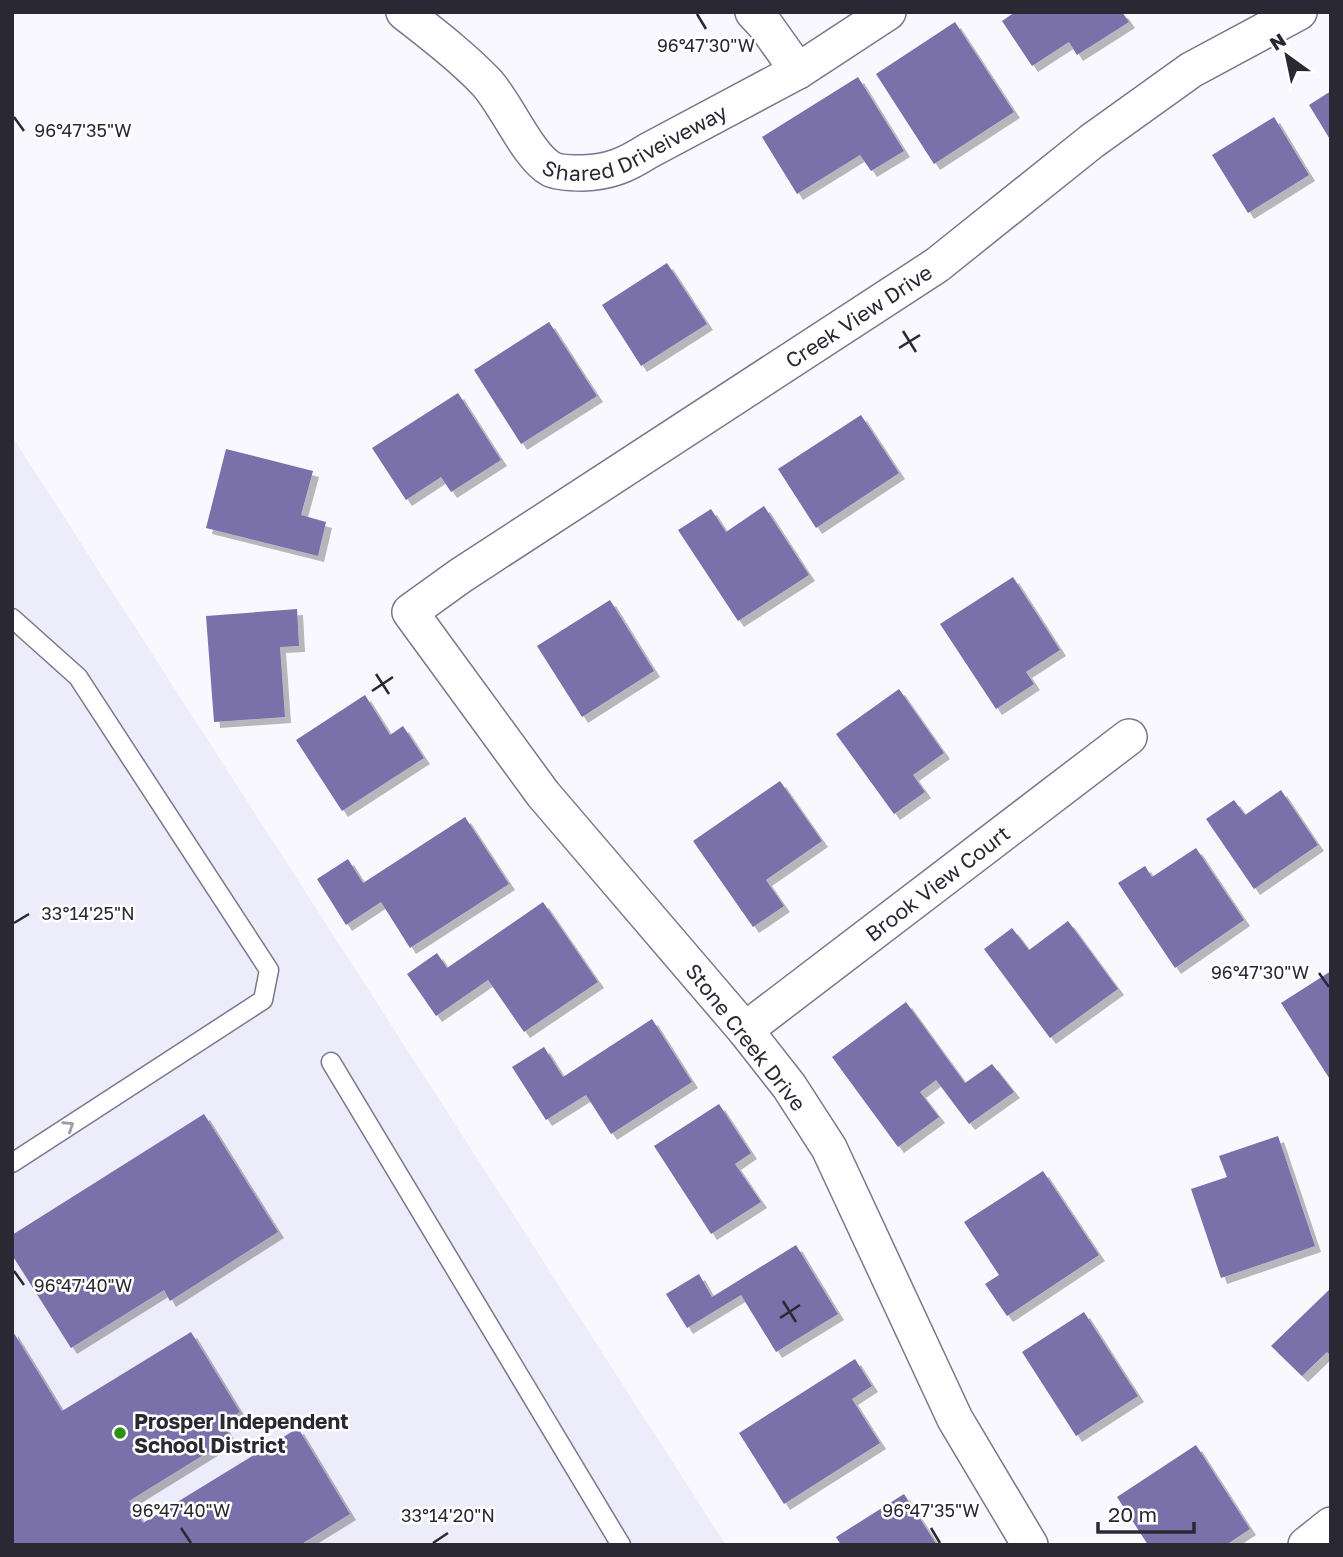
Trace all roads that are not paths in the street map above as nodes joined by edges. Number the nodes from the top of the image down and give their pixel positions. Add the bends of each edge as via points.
1 (404, 12) edge
2 (753, 12) edge
3 (888, 12) edge
4 (1299, 12) edge
5 (797, 71) junction
6 (410, 612) joint
7 (12, 618) edge
8 (1129, 737) dead end
9 (745, 1030) junction
10 (331, 1062) dead end
11 (12, 1163) edge
12 (1331, 1525) edge
13 (621, 1545) edge
14 (1030, 1545) edge
15 (1306, 1545) edge

1 - 5 street, Shared Driveiveway via 488,84 535,155 551,169 575,173 626,165
2 - 5 street
3 - 5 street, Shared Driveiveway
4 - 6 street, Creek View Drive via 1191,69 937,265
6 - 9 street, Stone Creek Drive via 543,794
11 -> 7 lane via 263,1000 269,970 78,677
8 - 9 street, Brook View Court
9 - 14 street, Stone Creek Drive via 829,1148 955,1419
10 - 13 lane
12 - 15 street

